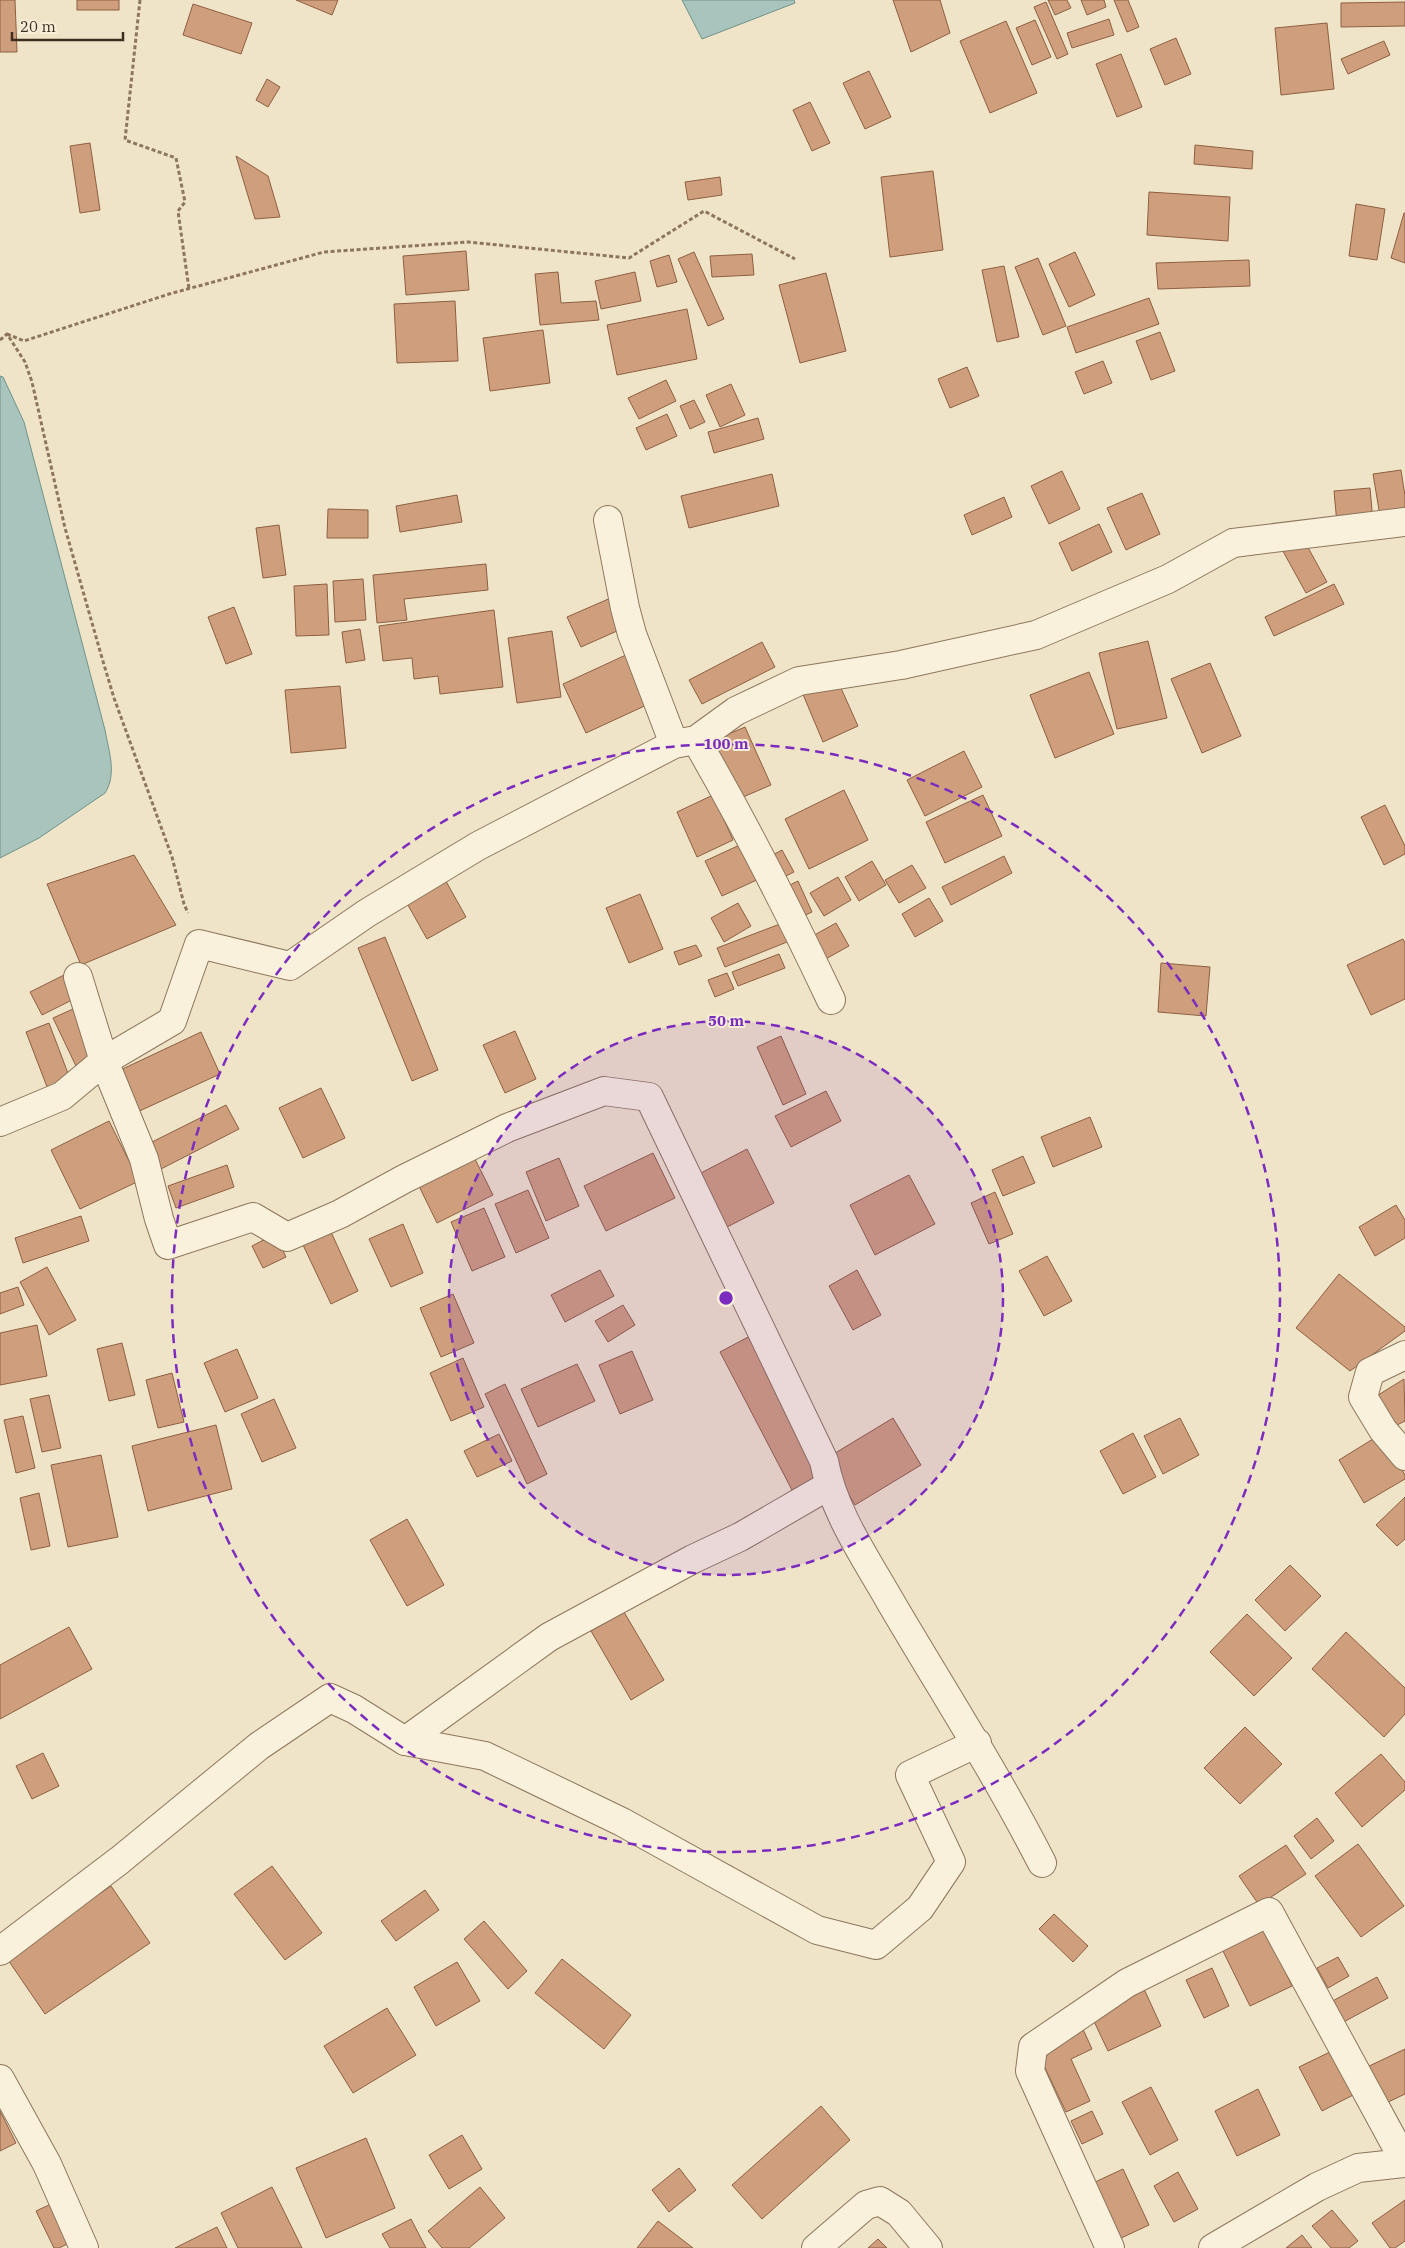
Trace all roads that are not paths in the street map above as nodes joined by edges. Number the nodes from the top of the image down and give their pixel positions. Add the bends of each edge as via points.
1 (608, 520) dead end
2 (1405, 522) edge
3 (685, 742) junction
4 (78, 977) dead end
5 (830, 1000) dead end
6 (104, 1061) junction
7 (0, 1122) edge
8 (1405, 1355) edge
9 (1405, 1456) edge
10 (828, 1486) junction
11 (405, 1740) junction
12 (977, 1743) junction
13 (1042, 1864) dead end
14 (0, 1951) edge
15 (0, 2079) edge
16 (1405, 2163) edge
17 (84, 2248) edge
18 (816, 2248) edge
19 (928, 2248) edge
20 (1110, 2248) edge
21 (1213, 2248) edge

1 - 3 street via 632,634
2 - 3 street via 1233,543 1168,579 1036,634 901,666 799,681 736,711
3 - 5 street via 734,807 796,926
3 - 6 street via 478,846 367,912 290,966 199,944 172,1021
4 - 6 street
6 - 7 street via 62,1096
6 - 10 street via 144,1159 158,1219 168,1245 253,1217 286,1237 340,1214 507,1128 595,1094 604,1091 649,1097 824,1461
8 - 9 street via 1370,1372 1363,1396 1383,1430
10 - 11 street via 740,1537 548,1638
10 - 12 street via 931,1671
11 - 12 street via 485,1756 622,1822 817,1930 876,1945 920,1908 951,1862 910,1775
11 - 14 street via 330,1698 259,1746 120,1860
12 - 13 street
15 - 17 street via 47,2164
16 - 20 street via 1269,1912 1127,1983 1033,2048 1030,2071
16 - 21 street via 1358,2168
18 - 19 street via 866,2204 880,2201 899,2213

